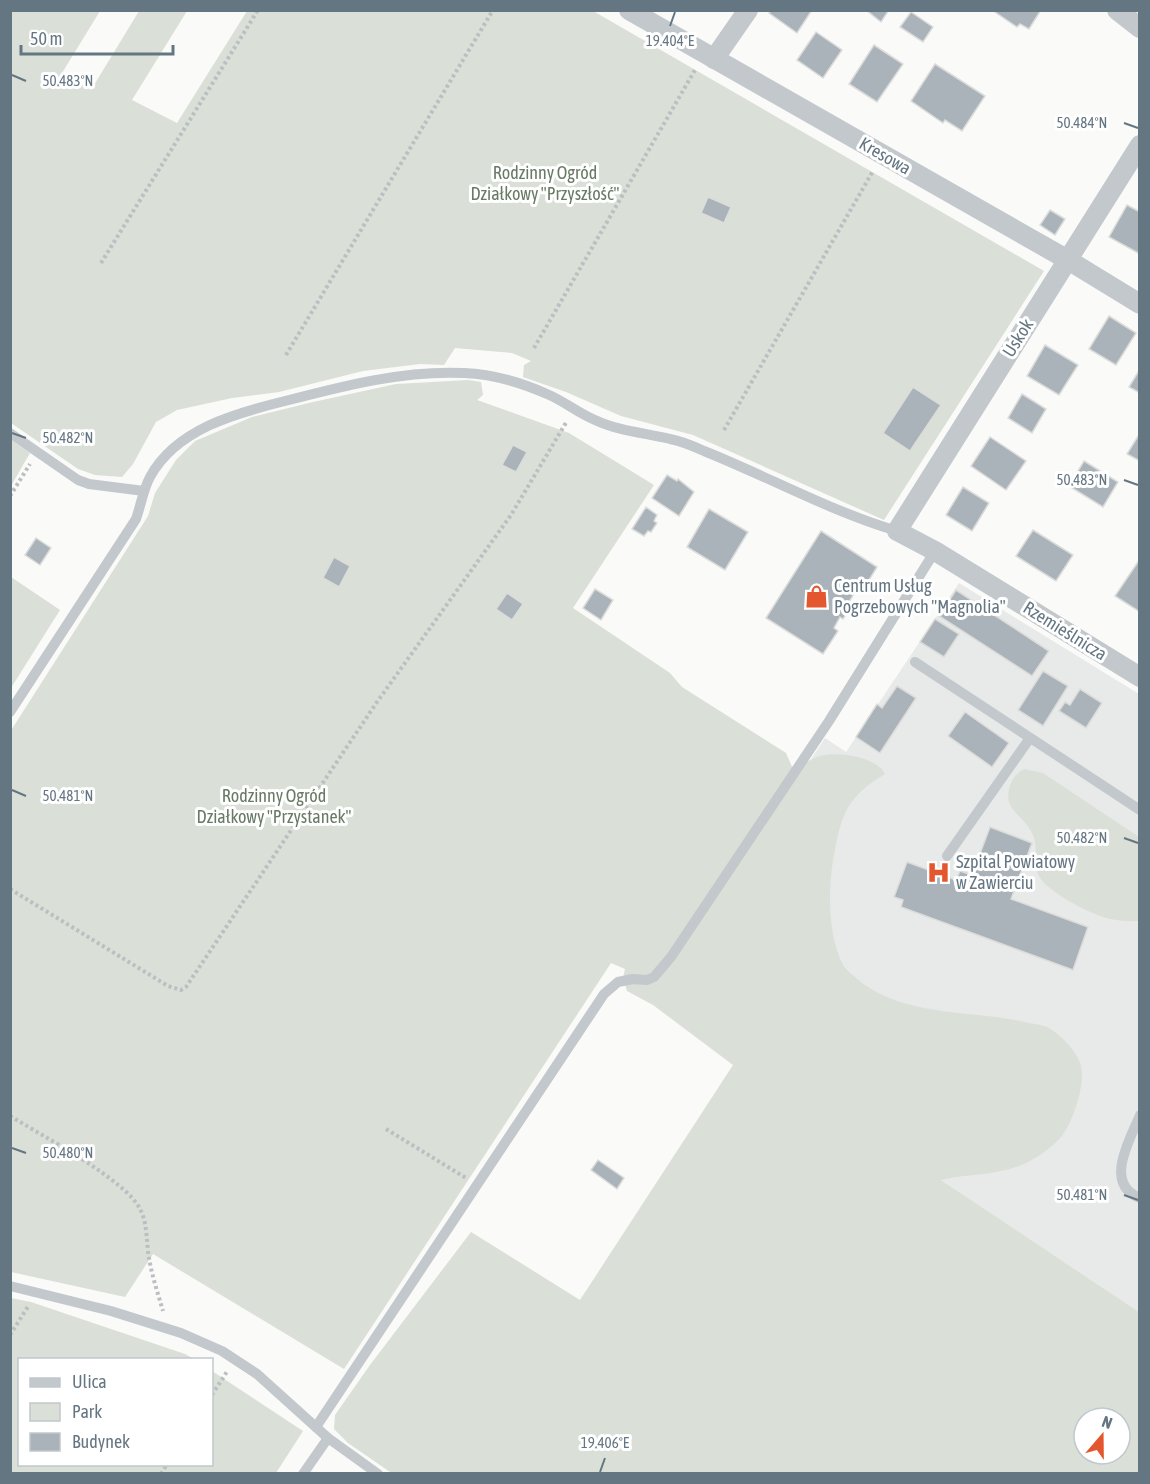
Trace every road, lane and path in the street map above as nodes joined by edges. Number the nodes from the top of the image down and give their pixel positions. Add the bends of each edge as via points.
1 (258, 10) edge
2 (493, 10) edge
3 (629, 10) edge
4 (748, 10) edge
5 (1117, 10) edge
6 (1140, 28) edge
7 (710, 56) junction
8 (1140, 146) edge
9 (883, 155) junction
10 (1068, 260) junction
11 (101, 263) dead end
12 (1140, 304) edge
13 (534, 348) dead end
14 (286, 355) dead end
15 (574, 409) junction
16 (724, 430) dead end
17 (10, 433) edge
18 (38, 452) junction
19 (144, 490) junction
20 (10, 496) edge
21 (897, 531) junction
22 (934, 551) junction
23 (915, 662) dead end
24 (1140, 677) edge
25 (10, 712) edge
26 (1030, 738) junction
27 (1140, 810) edge
28 (948, 856) dead end
29 (10, 889) edge
30 (1140, 1115) edge
31 (10, 1116) edge
32 (386, 1129) dead end
33 (1135, 1141) edge
34 (477, 1186) junction
35 (1140, 1198) edge
36 (10, 1286) edge
37 (38, 1292) junction
38 (167, 1328) junction
39 (10, 1335) edge
40 (235, 1359) junction
41 (213, 1393) edge
42 (316, 1427) junction
43 (328, 1438) junction
44 (303, 1473) edge
45 (378, 1473) edge

1 - 11 path
2 - 14 path
3 - 7 street, Kresowa
4 - 7 street
5 - 6 street
7 - 9 street, Kresowa
7 - 13 path
8 - 10 street, Uskok
9 - 10 street, Kresowa
9 - 16 path
10 - 12 street, Kresowa
10 - 21 street, Uskok
15 - 19 lane via 548,394 486,376 464,373 385,378 252,409 217,423 173,448
15 - 21 lane via 619,429 673,439 704,450 854,517
15 - 29 path via 511,515 377,702 186,987 181,990 168,986
17 - 18 lane
18 - 19 lane via 67,474 89,484
18 - 20 path
19 - 25 lane via 136,519
21 - 22 street, Rzemieślnicza
22 - 24 street, Rzemieślnicza
22 - 34 lane via 829,721 671,957 654,977 618,982 604,994
23 - 26 lane
26 - 27 lane
26 - 28 lane
30 - 33 lane
31 - 38 path via 129,1193 146,1227 149,1259
32 - 34 path
33 - 35 lane via 1121,1166 1120,1176 1124,1187
34 - 42 lane
36 - 37 lane
37 - 38 lane
37 - 39 path
38 - 40 lane
40 - 41 path
40 - 42 lane
42 - 43 lane
43 - 44 lane
43 - 45 lane

